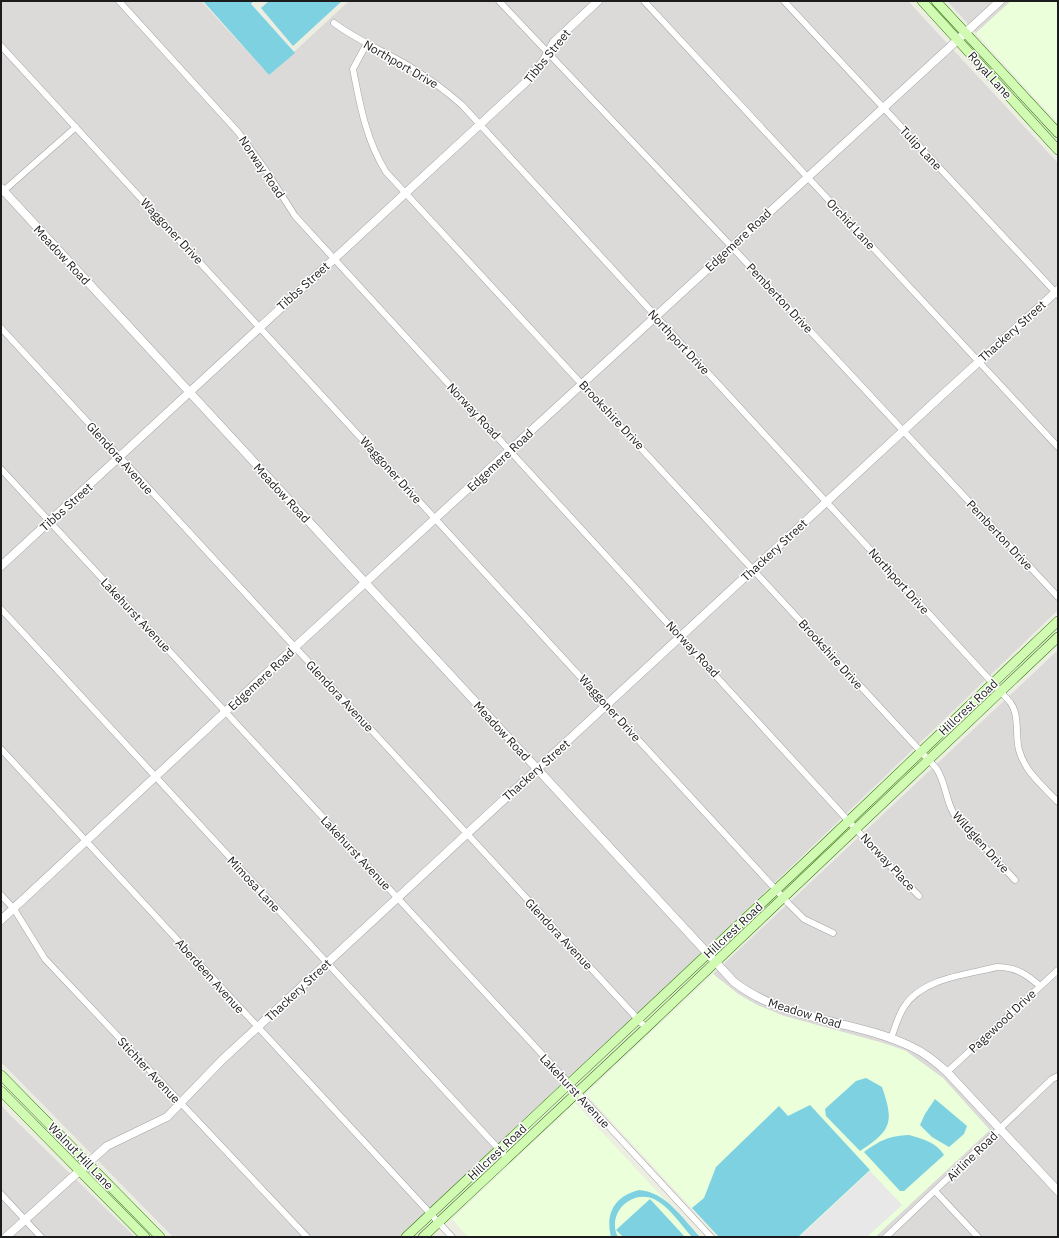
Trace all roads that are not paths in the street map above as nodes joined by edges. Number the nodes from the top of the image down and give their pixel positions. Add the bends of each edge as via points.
1 (119, 1) edge
2 (499, 1) edge
3 (598, 1) edge
4 (644, 1) edge
5 (784, 1) edge
6 (922, 1) edge
7 (936, 1) edge
8 (1000, 1) edge
9 (334, 23) dead end
10 (966, 33) junction
11 (958, 40) junction
12 (366, 45) junction
13 (1, 46) edge
14 (549, 52) junction
15 (884, 109) junction
16 (480, 125) junction
17 (76, 127) junction
18 (1057, 132) edge
19 (1047, 138) junction
20 (1058, 150) edge
21 (807, 177) junction
22 (2, 191) edge
23 (405, 193) junction
24 (731, 246) junction
25 (334, 258) junction
26 (1057, 293) edge
27 (656, 316) junction
28 (260, 326) junction
29 (1, 328) edge
30 (979, 361) junction
31 (583, 383) junction
32 (190, 393) junction
33 (903, 431) junction
34 (1058, 447) edge
35 (510, 450) junction
36 (119, 458) junction
37 (1, 469) edge
38 (827, 502) junction
39 (436, 519) junction
40 (50, 522) junction
41 (1, 566) edge
42 (754, 569) junction
43 (365, 583) junction
44 (1058, 597) edge
45 (1, 609) edge
46 (1058, 621) edge
47 (681, 636) junction
48 (1058, 637) edge
49 (295, 647) junction
50 (992, 683) junction
51 (1000, 692) junction
52 (607, 705) junction
53 (226, 712) junction
54 (1, 749) edge
55 (921, 751) junction
56 (929, 760) junction
57 (537, 770) junction
58 (156, 777) junction
59 (1058, 802) edge
60 (849, 820) junction
61 (857, 829) junction
62 (467, 834) junction
63 (87, 841) junction
64 (1016, 880) dead end
65 (780, 894) junction
66 (1, 895) edge
67 (919, 896) dead end
68 (397, 898) junction
69 (14, 909) junction
70 (1, 920) edge
71 (833, 932) dead end
72 (707, 955) junction
73 (327, 963) junction
74 (715, 963) junction
75 (1058, 970) edge
76 (1040, 986) junction
77 (638, 1020) junction
78 (257, 1027) junction
79 (646, 1028) junction
80 (891, 1038) junction
81 (947, 1072) junction
82 (1, 1075) edge
83 (1058, 1076) edge
84 (569, 1085) junction
85 (1, 1091) edge
86 (577, 1093) junction
87 (182, 1104) junction
88 (1000, 1129) junction
89 (499, 1149) junction
90 (507, 1158) junction
91 (88, 1162) junction
92 (80, 1170) junction
93 (935, 1191) junction
94 (1058, 1191) edge
95 (1, 1194) edge
96 (430, 1214) junction
97 (25, 1220) junction
98 (438, 1222) junction
99 (6, 1237) edge
100 (41, 1237) edge
101 (145, 1237) edge
102 (160, 1237) edge
103 (307, 1237) edge
104 (406, 1237) edge
105 (423, 1237) edge
106 (452, 1237) edge
107 (711, 1237) edge
108 (886, 1237) edge
109 (978, 1237) edge

1 - 25 street, Norway Road via 234,127 295,216
2 - 14 street, Pemberton Drive
3 - 14 street, Tibbs Street via 554,42
4 - 21 street, Orchid Lane
5 - 15 street, Tulip Lane
6 - 11 main road, Royal Lane
7 - 10 main road, Royal Lane
8 - 10 street, Edgemere Road
9 - 12 street, Northport Drive
10 - 11 street, Edgemere Road
10 - 18 main road, Royal Lane
11 - 15 street, Edgemere Road
11 - 19 main road, Royal Lane
12 - 16 street, Northport Drive via 412,68 442,88
12 - 23 street, Brookshire Drive via 353,69 364,122 378,158
13 - 17 street, Waggoner Drive
14 - 16 street, Tibbs Street via 526,82
14 - 24 street, Pemberton Drive
15 - 21 street, Edgemere Road
15 - 26 street, Tulip Lane
16 - 23 street, Tibbs Street
16 - 27 street, Northport Drive
17 - 22 street
17 - 28 street, Waggoner Drive
18 - 19 main road
19 - 20 main road, Royal Lane
21 - 24 street, Edgemere Road
21 - 30 street, Orchid Lane
22 - 32 street, Meadow Road
23 - 25 street, Tibbs Street
23 - 31 street, Brookshire Drive
24 - 27 street, Edgemere Road
24 - 33 street, Pemberton Drive
25 - 28 street, Tibbs Street
25 - 35 street, Norway Road
26 - 30 street, Thackery Street
27 - 31 street, Edgemere Road
27 - 38 street, Northport Drive
28 - 32 street, Tibbs Street
28 - 39 street, Waggoner Drive
29 - 36 street, Glendora Avenue
30 - 33 street, Thackery Street
30 - 34 street, Orchid Lane
31 - 35 street, Edgemere Road
31 - 42 street, Brookshire Drive
32 - 36 street, Tibbs Street
32 - 43 street, Meadow Road
33 - 38 street, Thackery Street
33 - 44 street, Pemberton Drive
35 - 39 street, Edgemere Road
35 - 47 street, Norway Road
36 - 40 street, Tibbs Street
36 - 49 street, Glendora Avenue
37 - 40 street, Lakehurst Avenue
38 - 42 street, Thackery Street
38 - 50 street, Northport Drive
39 - 43 street, Edgemere Road
39 - 52 street, Waggoner Drive
40 - 41 street, Tibbs Street
40 - 53 street, Lakehurst Avenue
42 - 47 street, Thackery Street
42 - 55 street, Brookshire Drive
43 - 49 street, Edgemere Road
43 - 57 street, Meadow Road
45 - 58 street, Mimosa Lane
46 - 50 main road, Hillcrest Road
47 - 52 street, Thackery Street
47 - 60 street, Norway Road
48 - 51 main road, Hillcrest Road
49 - 53 street, Edgemere Road
49 - 62 street, Glendora Avenue
50 - 51 street, Northport Drive
50 - 55 main road, Hillcrest Road
51 - 56 main road, Hillcrest Road
51 - 59 street via 1015,710 1018,748 1026,768
52 - 57 street, Thackery Street
52 - 65 street, Waggoner Drive
53 - 58 street, Edgemere Road
53 - 68 street, Lakehurst Avenue
54 - 63 street, Aberdeen Avenue
55 - 56 street, Brookshire Drive
55 - 60 main road, Hillcrest Road
56 - 61 main road, Hillcrest Road
56 - 64 street, Wildglen Drive via 942,778 954,814
57 - 62 street, Thackery Street
57 - 72 street, Meadow Road
58 - 63 street, Edgemere Road
58 - 73 street, Mimosa Lane
60 - 61 street, Norway Road
60 - 65 main road, Hillcrest Road
61 - 65 main road, Hillcrest Road
61 - 67 street, Norway Place
62 - 68 street, Thackery Street
62 - 77 street, Glendora Avenue
63 - 69 street, Edgemere Road
63 - 78 street, Aberdeen Avenue
65 - 71 street, Waggoner Drive via 804,919
65 - 72 main road, Hillcrest Road
65 - 74 main road, Hillcrest Road
66 - 69 street, Stichter Avenue
68 - 73 street, Thackery Street
68 - 84 street, Lakehurst Avenue
69 - 70 street, Edgemere Road
69 - 87 street, Stichter Avenue via 45,959
72 - 74 street, Meadow Road
72 - 77 main road, Hillcrest Road
73 - 78 street, Thackery Street
73 - 89 street, Mimosa Lane
74 - 79 main road, Hillcrest Road
74 - 80 street, Meadow Road via 740,987 780,1008
75 - 76 street, Pagewood Drive
76 - 80 street via 1021,971 1007,967 997,967 929,984 913,995 903,1008
76 - 81 street, Pagewood Drive
77 - 79 street, Glendora Avenue
77 - 84 main road, Hillcrest Road
78 - 87 street, Thackery Street via 210,1071
78 - 96 street, Aberdeen Avenue
79 - 86 main road, Hillcrest Road
80 - 81 street, Meadow Road via 921,1052
81 - 88 street, Meadow Road
82 - 91 main road, Walnut Hill Lane
83 - 88 street, Airline Road
84 - 86 street, Lakehurst Avenue
84 - 89 main road, Hillcrest Road
85 - 92 main road, Walnut Hill Lane
86 - 90 main road, Hillcrest Road
86 - 107 street, Lakehurst Avenue
87 - 91 street, Thackery Street via 160,1122 113,1143
87 - 103 street, Stichter Avenue
88 - 93 street, Airline Road
88 - 94 street, Meadow Road
89 - 90 street, Mimosa Lane
89 - 96 main road, Hillcrest Road
90 - 98 main road, Hillcrest Road
91 - 92 street, Thackery Street
91 - 102 main road, Walnut Hill Lane
92 - 97 street, Thackery Street
92 - 101 main road, Walnut Hill Lane
93 - 108 street, Airline Road
93 - 109 street
95 - 97 street
96 - 98 street, Aberdeen Avenue
96 - 104 main road, Hillcrest Road
97 - 99 street, Thackery Street
97 - 100 street
98 - 105 main road, Hillcrest Road
98 - 106 street, Aberdeen Avenue

